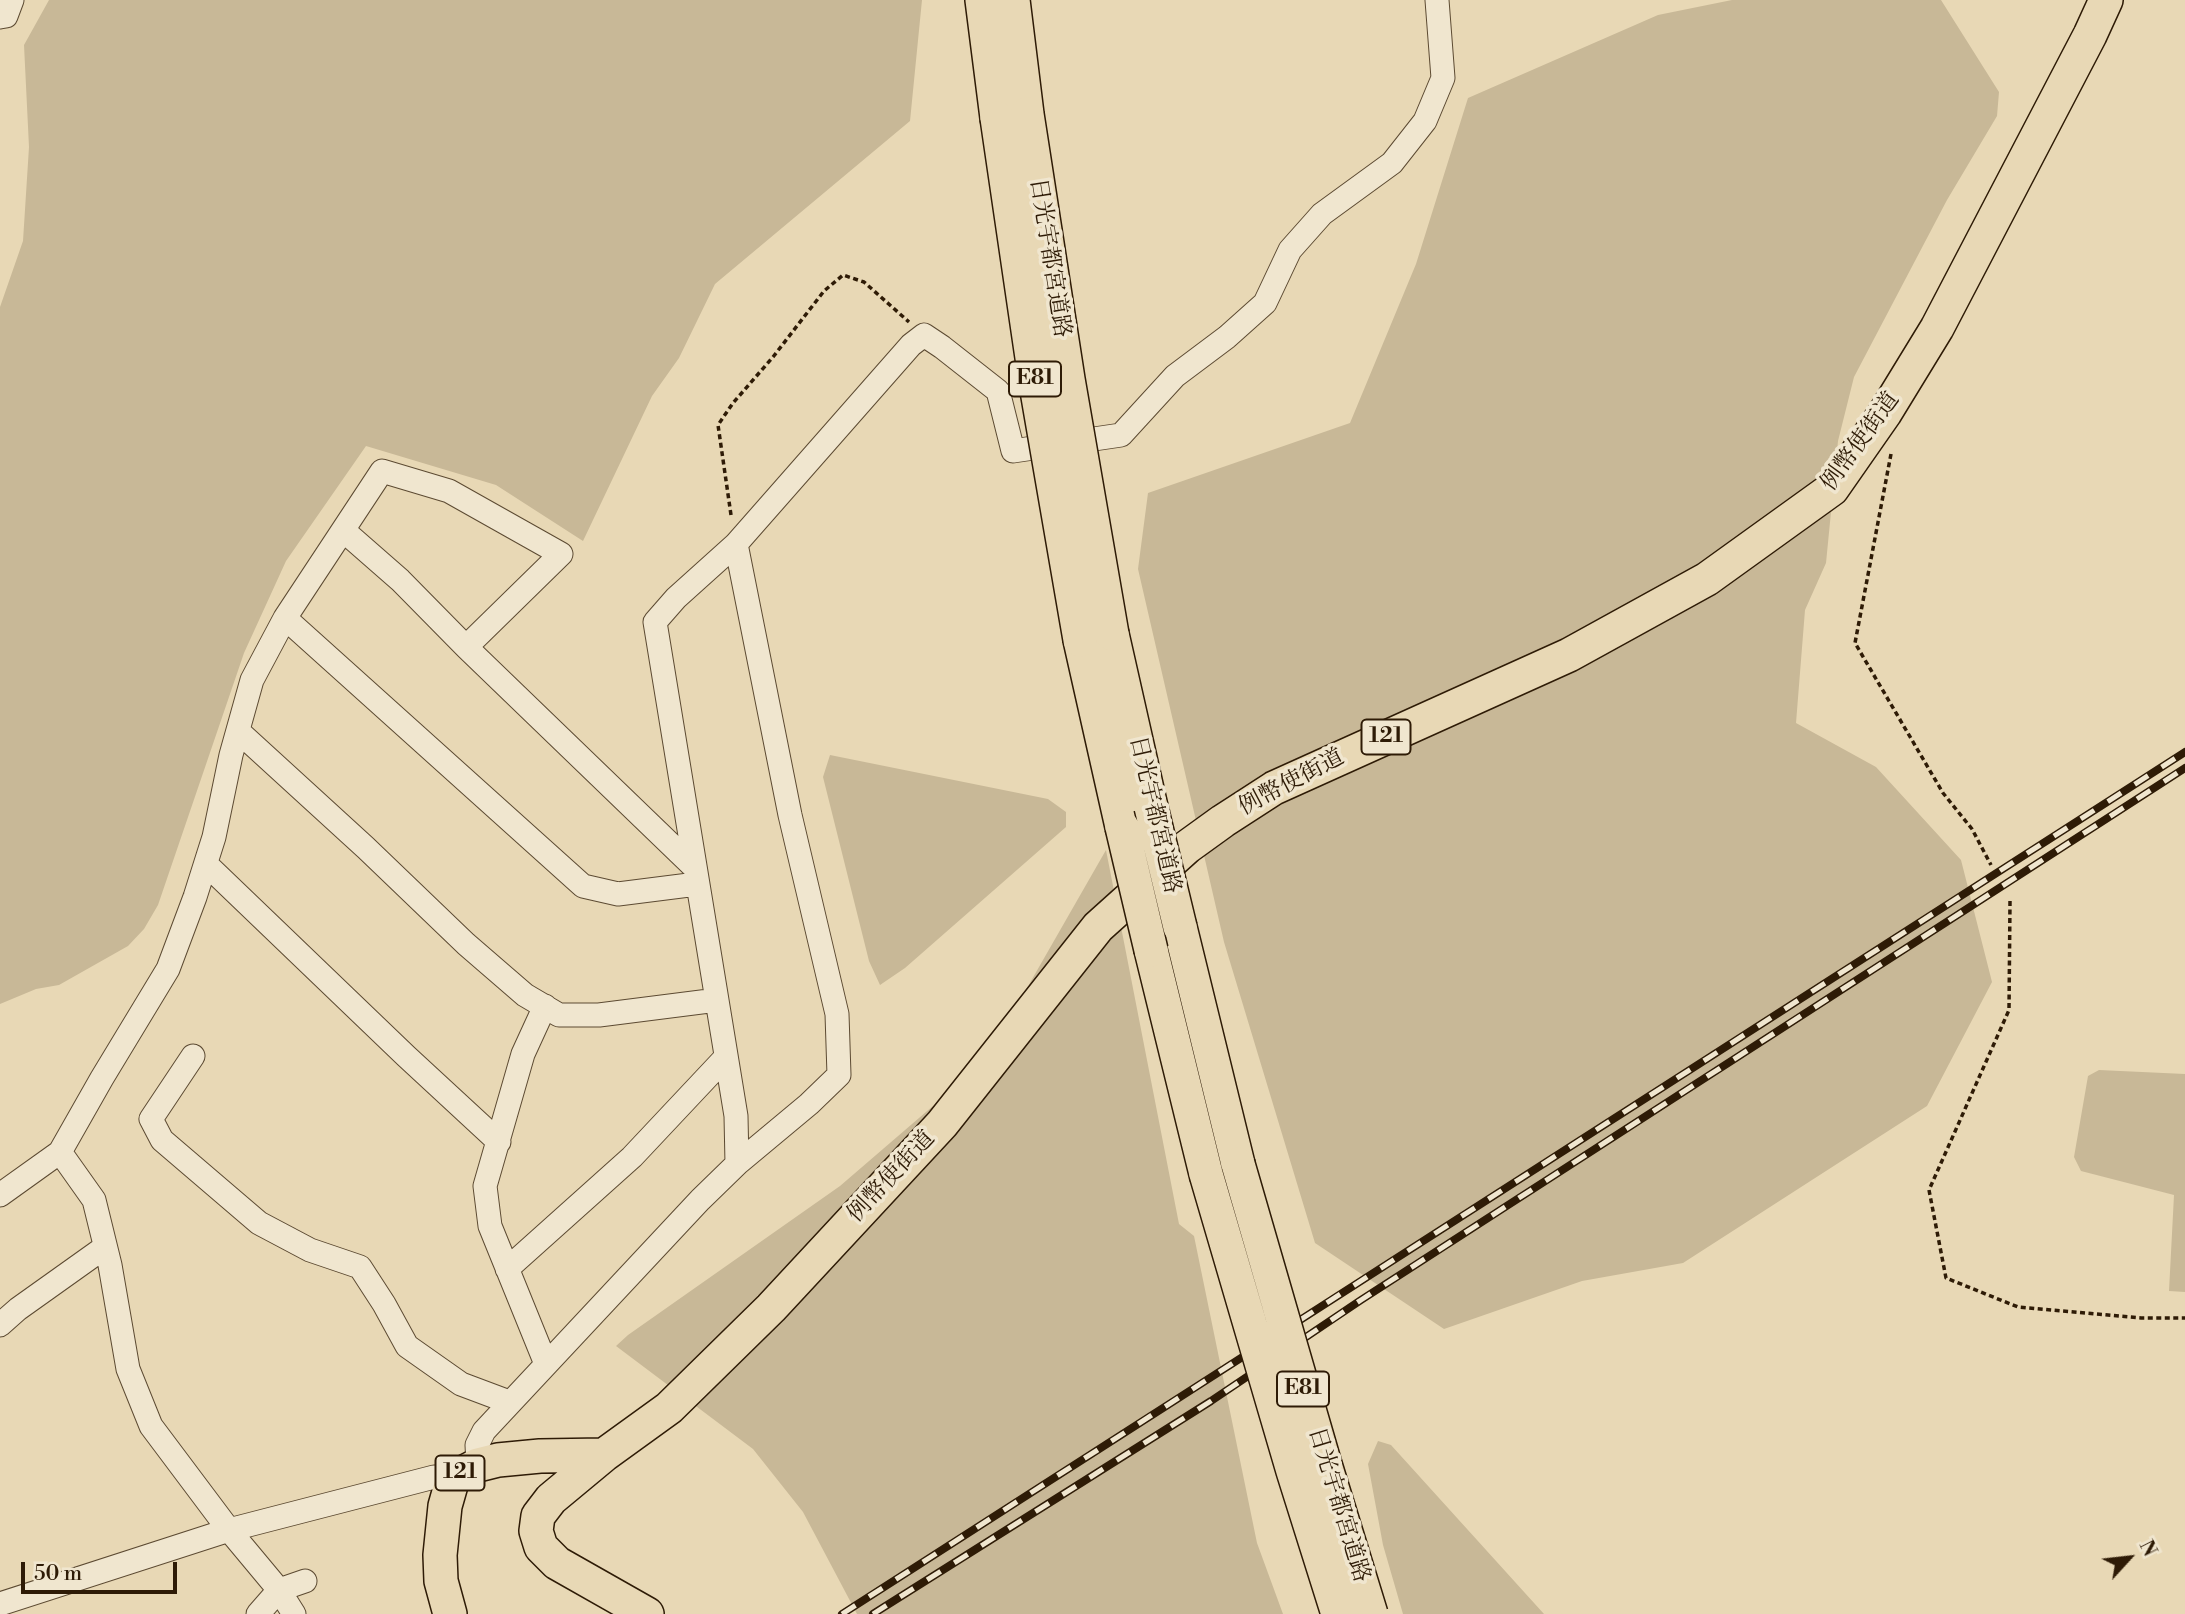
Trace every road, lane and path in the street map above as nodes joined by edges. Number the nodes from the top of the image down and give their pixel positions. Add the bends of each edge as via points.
1 (982, 0) edge
2 (1013, 0) edge
3 (1437, 0) edge
4 (2106, 0) edge
5 (1012, 116) junction
6 (924, 335) junction
7 (1891, 454) dead end
8 (344, 531) junction
9 (736, 544) junction
10 (285, 618) junction
11 (466, 647) junction
12 (238, 731) junction
13 (206, 864) junction
14 (1991, 865) dead end
15 (695, 875) junction
16 (2010, 901) dead end
17 (717, 1000) junction
18 (545, 1006) junction
19 (193, 1056) dead end
20 (726, 1057) junction
21 (499, 1142) junction
22 (60, 1152) junction
23 (737, 1164) junction
24 (0, 1195) edge
25 (106, 1247) junction
26 (507, 1269) junction
27 (2185, 1318) edge
28 (0, 1325) edge
29 (546, 1364) junction
30 (509, 1402) junction
31 (604, 1455) junction
32 (465, 1471) junction
33 (229, 1530) junction
34 (305, 1581) dead end
35 (279, 1590) junction
36 (0, 1604) edge
37 (258, 1614) edge
38 (295, 1614) edge
39 (450, 1614) edge
40 (647, 1614) edge
41 (1338, 1614) edge
42 (1371, 1614) edge

1 - 5 highway, 日光宇都宮道路 / E81
2 - 5 highway, 日光宇都宮道路 / E81
3 - 6 street via 1443,78 1425,121 1392,163 1322,214 1290,250 1265,303 1175,376 1121,436 1013,451 998,391
4 - 31 highway, 例幣使街道 / 121 via 1937,328 1832,489 1707,579 1569,655 1275,788 1188,847 1097,928 942,1124 771,1308 669,1408
5 - 41 highway, 日光宇都宮道路 / E81, bridge via 1036,385 1080,639 1206,1174
5 - 42 highway, 日光宇都宮道路 / E81, bridge via 1068,379 1112,634 1151,807 1238,1164
6 - 9 street
6 - 9 path via 864,282 843,275 824,291 718,425
7 - 14 path via 1856,643 1943,793 1972,829
8 - 10 street
8 - 11 street
8 - 11 street via 382,471 449,491 561,554
9 - 15 street via 654,622
9 - 23 street via 790,815 836,1014 839,1075
10 - 12 street via 252,680
10 - 15 street via 583,886 618,894
11 - 15 street
12 - 13 street
12 - 18 street via 466,944 525,995
13 - 21 street
13 - 22 street via 168,969
15 - 17 street
16 - 27 path via 2009,1010 1929,1190 1946,1278 2018,1307
17 - 18 street via 599,1015 559,1015
17 - 20 street
18 - 21 street via 523,1054
19 - 30 street via 151,1119 162,1140 260,1223 310,1250 360,1267 407,1346 461,1384
20 - 23 street via 736,1116
20 - 26 street via 632,1157
21 - 26 street via 485,1186 491,1226
22 - 24 street
22 - 25 street via 94,1200
23 - 29 street
25 - 28 street
25 - 33 street via 128,1369 151,1426
26 - 29 street
29 - 30 street
30 - 32 street via 484,1431
31 - 32 highway, 121 via 540,1455 498,1460
31 - 40 highway, 例幣使街道 / 121 via 551,1499 538,1516 536,1531 541,1547 557,1563
32 - 33 street
32 - 39 highway, 121 via 445,1506 441,1581
33 - 35 street
33 - 36 street
34 - 35 street
35 - 37 street
35 - 38 street

